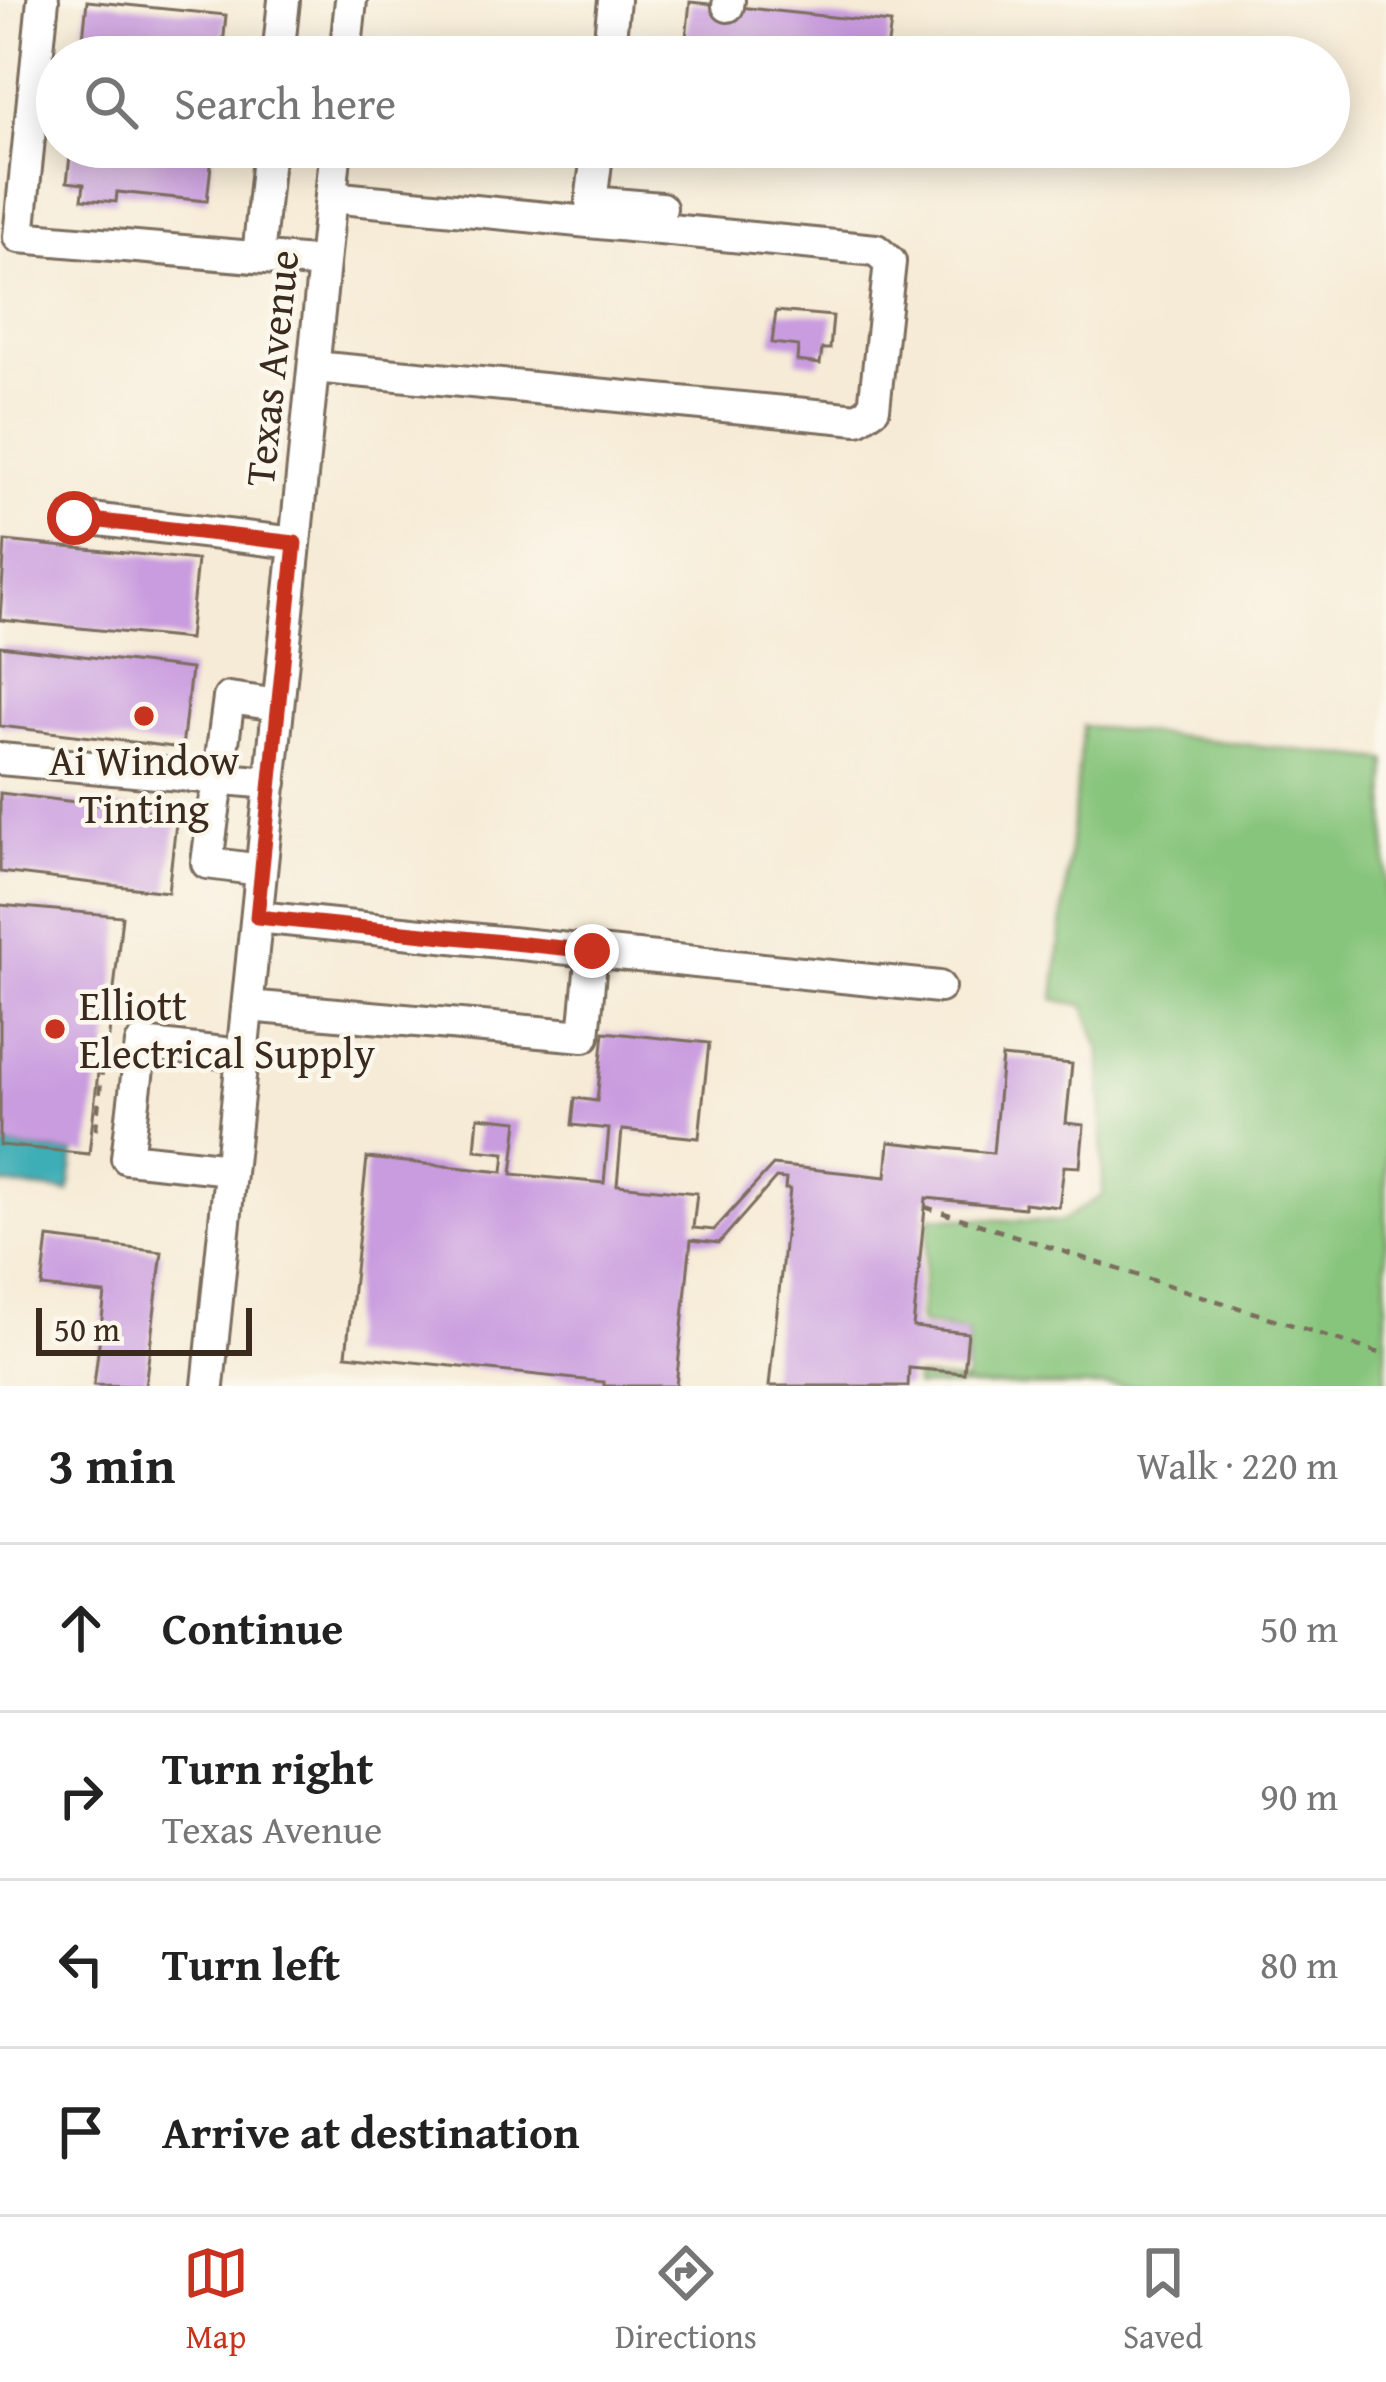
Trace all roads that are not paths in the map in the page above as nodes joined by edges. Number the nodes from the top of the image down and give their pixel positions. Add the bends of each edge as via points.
1 (43, 0) edge
2 (284, 0) edge
3 (351, 0) edge
4 (614, 0) edge
5 (39, 36) edge
6 (280, 36) edge
7 (347, 36) edge
8 (610, 36) edge
9 (36, 69) edge
10 (267, 168) edge
11 (334, 168) edge
12 (595, 168) edge
13 (331, 197) junction
14 (661, 208) dead end
15 (258, 257) junction
16 (324, 263) junction
17 (314, 367) junction
18 (74, 518) dead end
19 (295, 543) junction
20 (278, 704) junction
21 (0, 759) edge
22 (218, 778) junction
23 (271, 783) junction
24 (262, 870) junction
25 (257, 917) junction
26 (592, 951) junction
27 (939, 987) dead end
28 (248, 1006) junction
29 (242, 1055) junction
30 (230, 1169) junction
31 (208, 1386) edge

1 - 5 street
2 - 6 street
3 - 7 street
4 - 8 street
9 - 15 street via 19,237
10 - 15 street
11 - 13 street, Texas Avenue
12 - 14 street via 591,202
13 - 16 street, Texas Avenue
13 - 17 street via 876,250 890,262 874,408 858,419
15 - 16 street
16 - 17 street, Texas Avenue
17 - 19 street, Texas Avenue
18 - 19 street
19 - 20 street, Texas Avenue
20 - 22 street via 229,698
20 - 23 street, Texas Avenue
21 - 22 street
22 - 23 street
22 - 24 street via 207,863
23 - 24 street, Texas Avenue
24 - 25 street, Texas Avenue
25 - 26 street
25 - 28 street, Texas Avenue
26 - 27 street
26 - 28 street via 584,1036
28 - 29 street, Texas Avenue
29 - 30 street, Texas Avenue
29 - 30 street via 141,1044 127,1158
30 - 31 street, Texas Avenue

